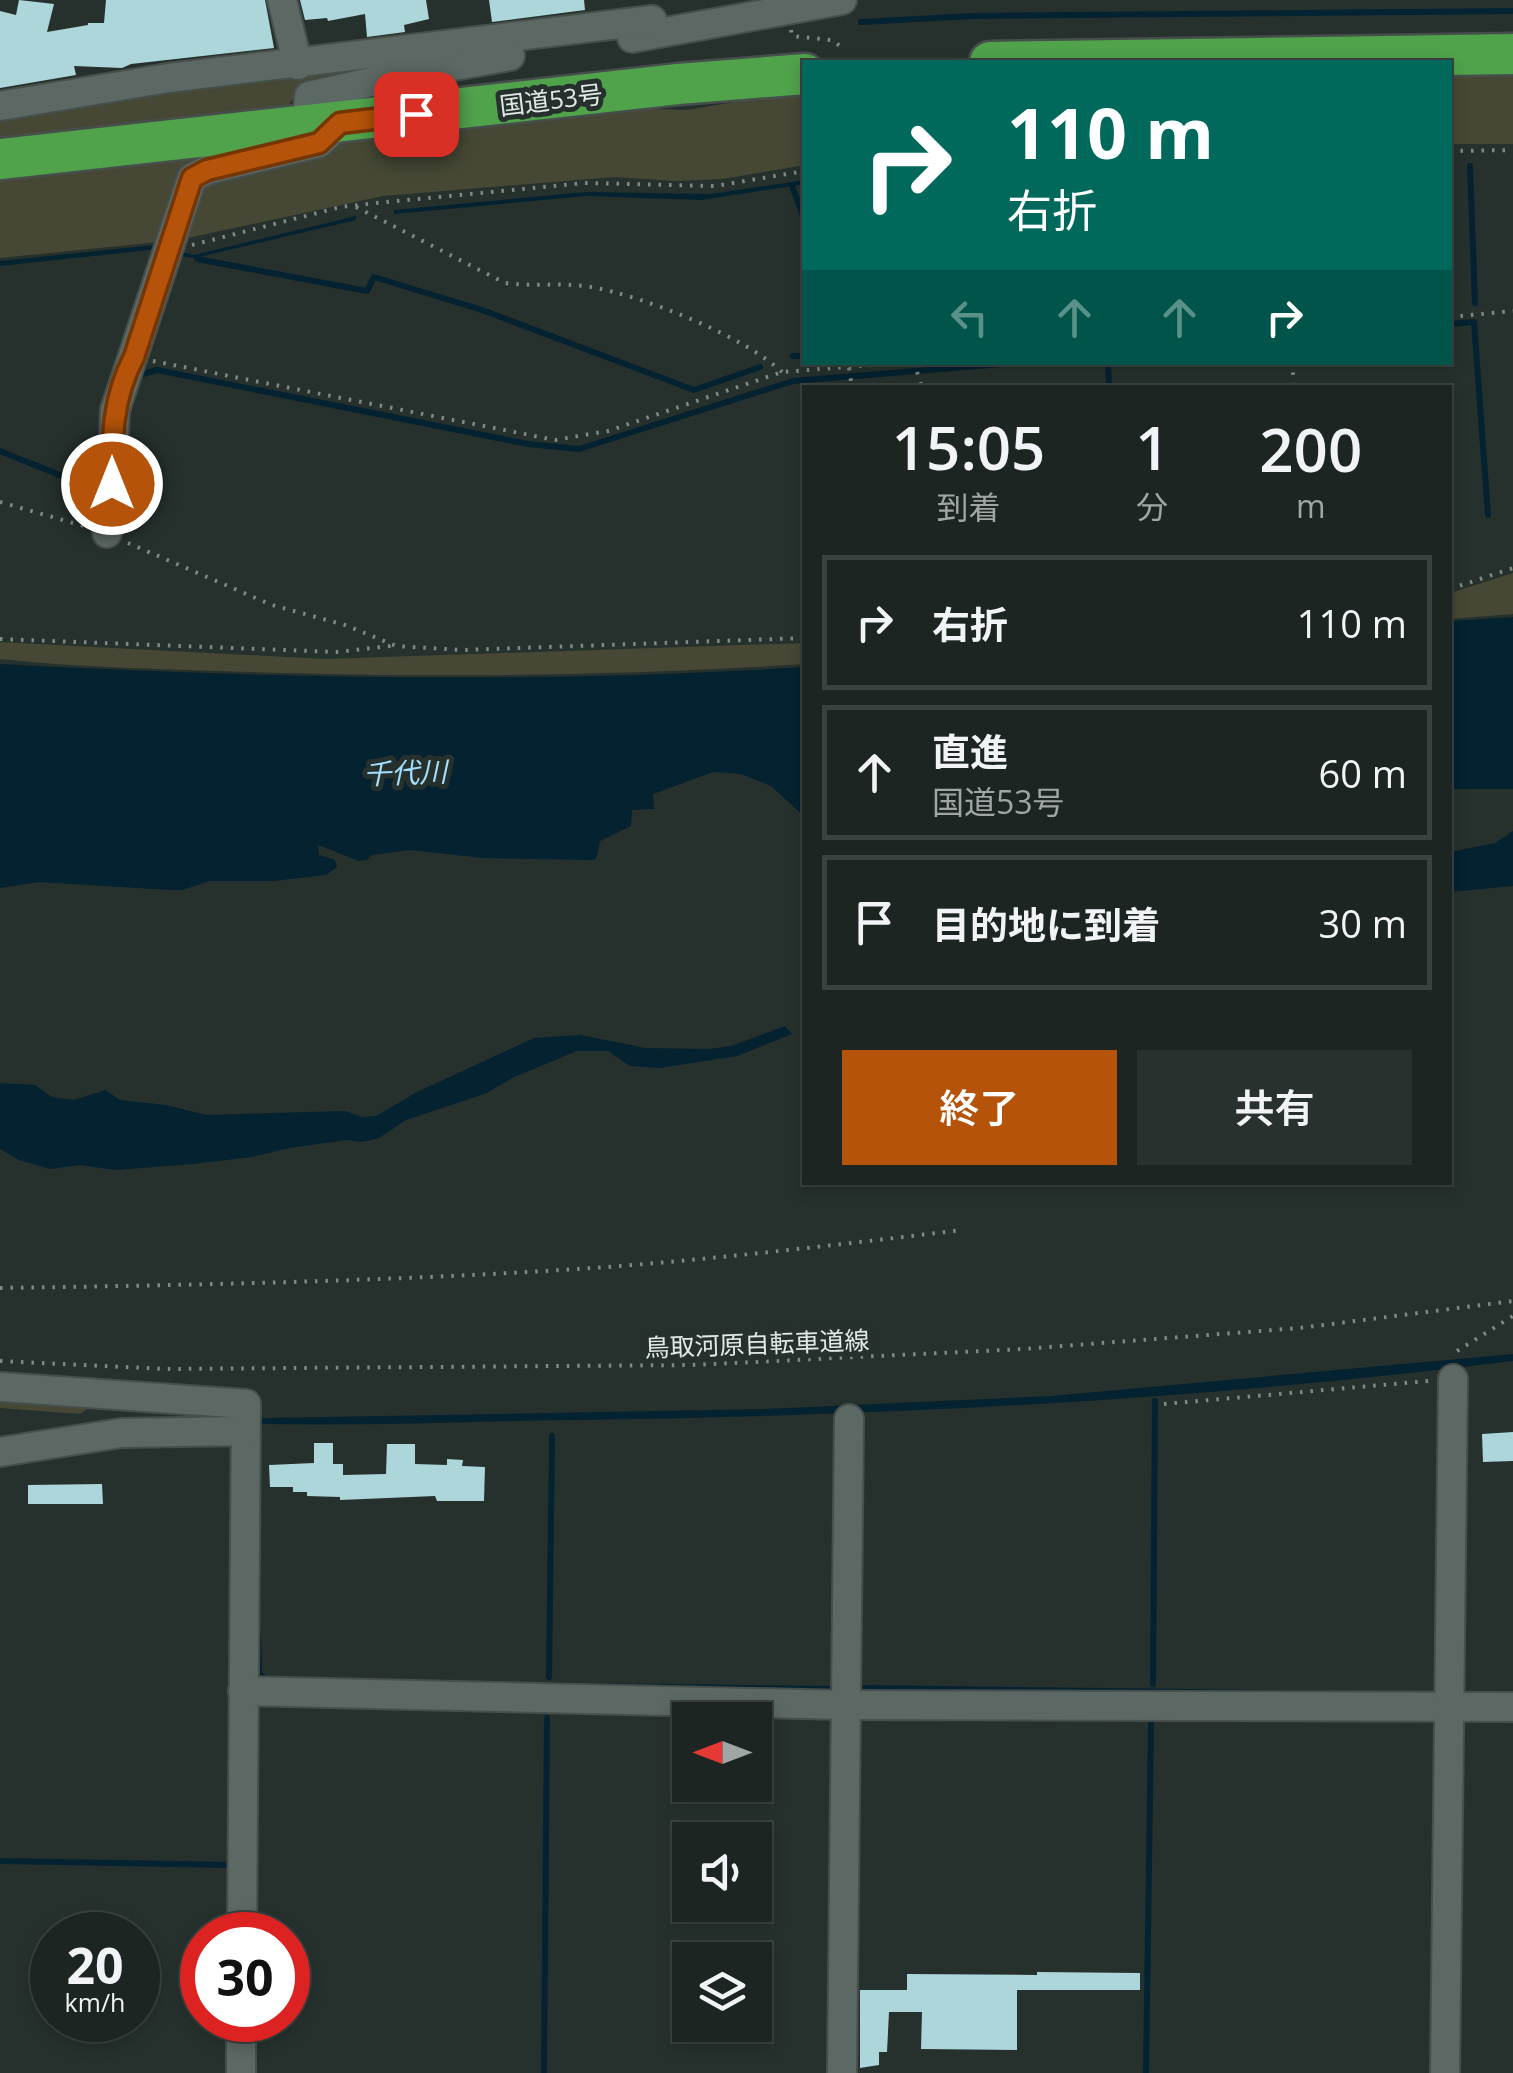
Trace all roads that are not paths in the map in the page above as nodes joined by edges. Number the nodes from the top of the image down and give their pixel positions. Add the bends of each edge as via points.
1 (282, 0) edge
2 (625, 0) edge
3 (831, 1) edge
4 (652, 18) edge
5 (1513, 54) edge
6 (1121, 60) edge
7 (298, 65) junction
8 (802, 74) edge
9 (0, 106) edge
10 (324, 124) junction
11 (0, 159) edge
12 (107, 533) road end
13 (1453, 1379) road end
14 (0, 1387) edge
15 (848, 1419) dead end
16 (245, 1431) junction
17 (0, 1452) edge
18 (244, 1691) junction
19 (844, 1705) junction
20 (1448, 1706) junction
21 (1513, 1708) edge
22 (242, 1912) edge
23 (241, 2042) edge
24 (241, 2073) edge
25 (842, 2073) edge
26 (1445, 2073) edge

1 - 7 street
2 - 4 street
3 - 4 street
4 - 7 street
4 - 10 street via 309,96
5 - 6 highway
7 - 9 street
8 - 10 highway, 国道53号
10 - 11 highway, 国道53号
10 - 12 street via 319,143 192,178 114,410
13 - 20 street
14 - 16 street via 246,1404
15 - 19 street
16 - 17 street via 121,1434
16 - 18 street
18 - 19 street
18 - 22 street
19 - 20 street
19 - 25 street
20 - 21 street
20 - 26 street
23 - 24 street

